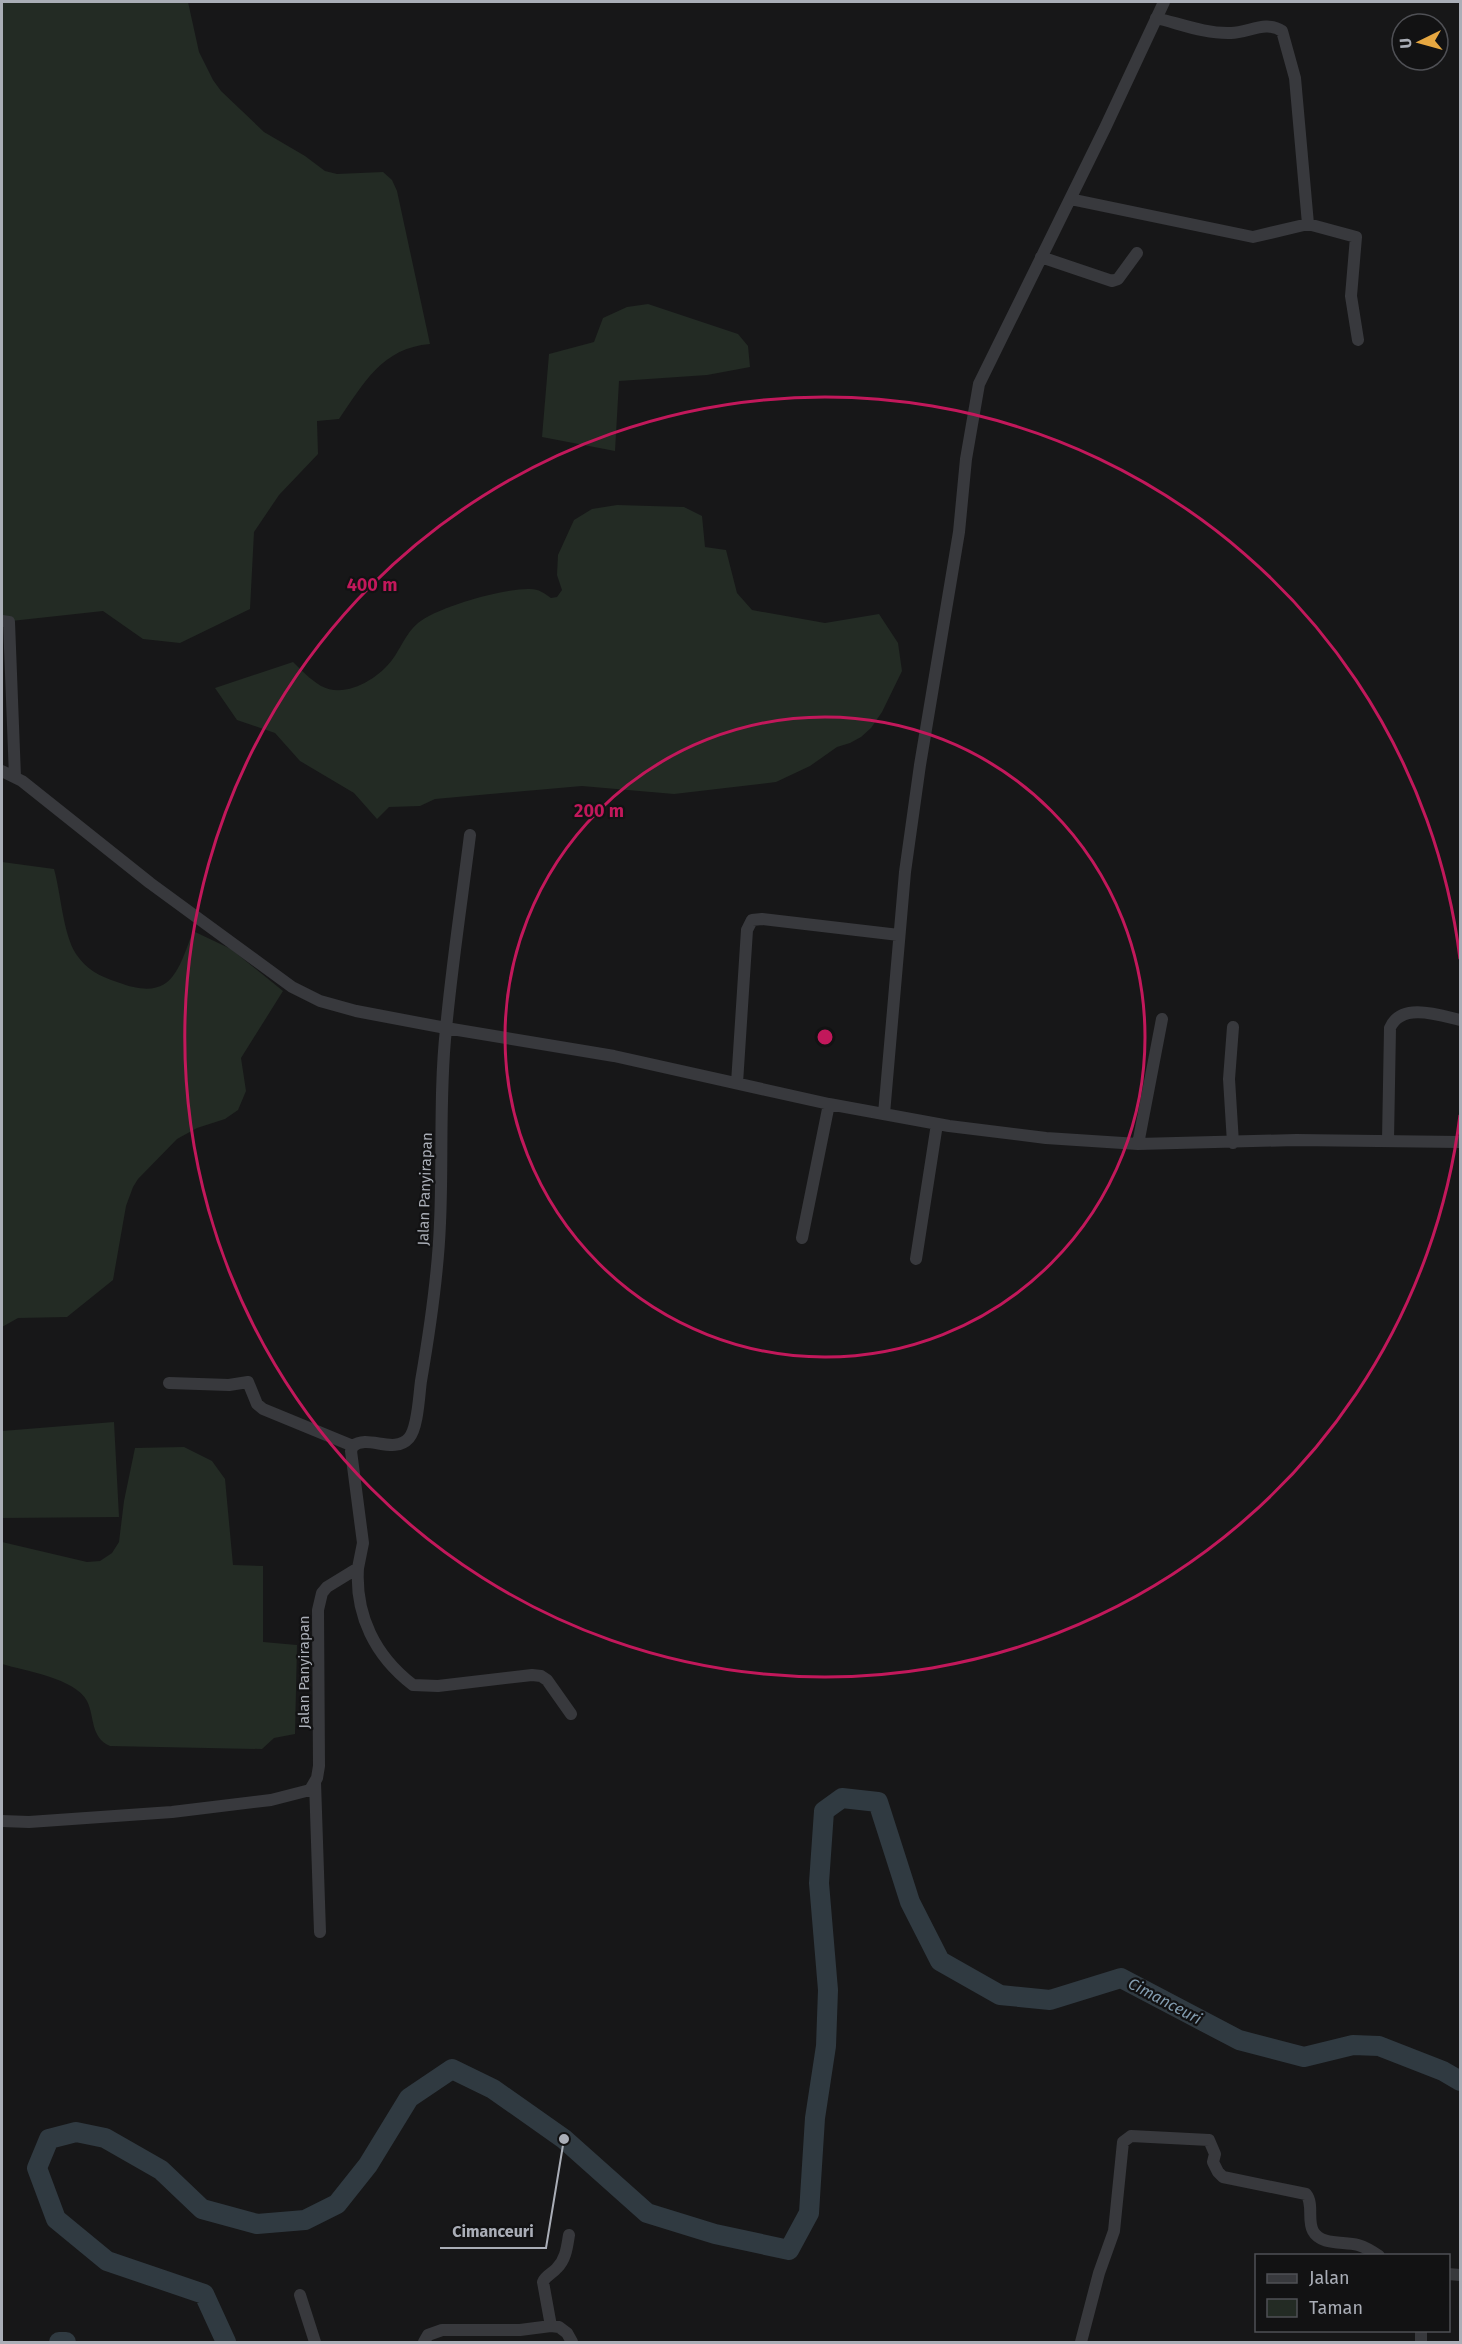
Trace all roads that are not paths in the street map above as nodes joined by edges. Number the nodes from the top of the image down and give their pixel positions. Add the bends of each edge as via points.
1 (1164, 2) edge
2 (1156, 18) junction
3 (1070, 199) junction
4 (1308, 224) junction
5 (1137, 253) dead end
6 (1041, 257) junction
7 (1358, 340) dead end
8 (2, 621) edge
9 (2, 771) edge
10 (15, 777) junction
11 (470, 835) dead end
12 (899, 934) junction
13 (1162, 1019) dead end
14 (1461, 1020) edge
15 (1233, 1027) dead end
16 (446, 1028) junction
17 (737, 1083) junction
18 (830, 1104) junction
19 (884, 1114) junction
20 (937, 1124) junction
21 (1388, 1140) junction
22 (1461, 1142) edge
23 (1233, 1143) junction
24 (1138, 1144) junction
25 (802, 1238) dead end
26 (916, 1260) dead end
27 (169, 1383) dead end
28 (353, 1446) junction
29 (358, 1568) junction
30 (572, 1714) dead end
31 (315, 1782) junction
32 (2, 1821) edge
33 (320, 1932) dead end
34 (568, 2235) dead end
35 (1376, 2254) edge
36 (300, 2295) dead end
37 (551, 2326) junction
38 (315, 2343) edge
39 (424, 2343) edge
40 (572, 2343) edge
41 (1081, 2343) edge

1 - 2 street
2 - 3 street
2 - 4 street via 1214,32 1234,33 1272,26 1282,31 1294,78
3 - 4 street via 1253,237
3 - 6 street
4 - 7 street via 1356,237 1351,296
5 - 6 street via 1118,279 1112,281
6 - 12 street via 979,384 920,765
8 - 10 street via 9,622
9 - 10 street
10 - 16 street via 150,883 300,992 333,1005
11 - 16 street
12 - 17 street via 752,920 747,930
12 - 19 street
13 - 24 street
14 - 21 street via 1407,1013 1392,1023
15 - 23 street via 1229,1079
16 - 17 street via 614,1056
16 - 28 street, Jalan Panyirapan via 438,1247 414,1424 408,1439 401,1443 360,1442
17 - 18 street
18 - 19 street
18 - 25 street
19 - 20 street
20 - 24 street via 1046,1138
20 - 26 street
21 - 22 street
21 - 23 street
23 - 24 street
27 - 28 street via 248,1382 263,1409
28 - 29 street via 363,1544
29 - 30 street via 359,1603 370,1633 381,1652 413,1685 541,1676
29 - 31 street, Jalan Panyirapan via 327,1587 318,1610 319,1766
31 - 32 street via 310,1790 271,1800 172,1812
31 - 33 street, Jalan Panyirapan
34 - 37 street via 566,2255 543,2282
35 - 41 street via 1364,2247 1316,2235 1306,2194 1223,2176 1213,2162 1215,2154 1209,2140 1131,2136 1123,2142 1114,2231
36 - 38 street
37 - 39 street via 442,2330 428,2336
37 - 40 street via 567,2333

